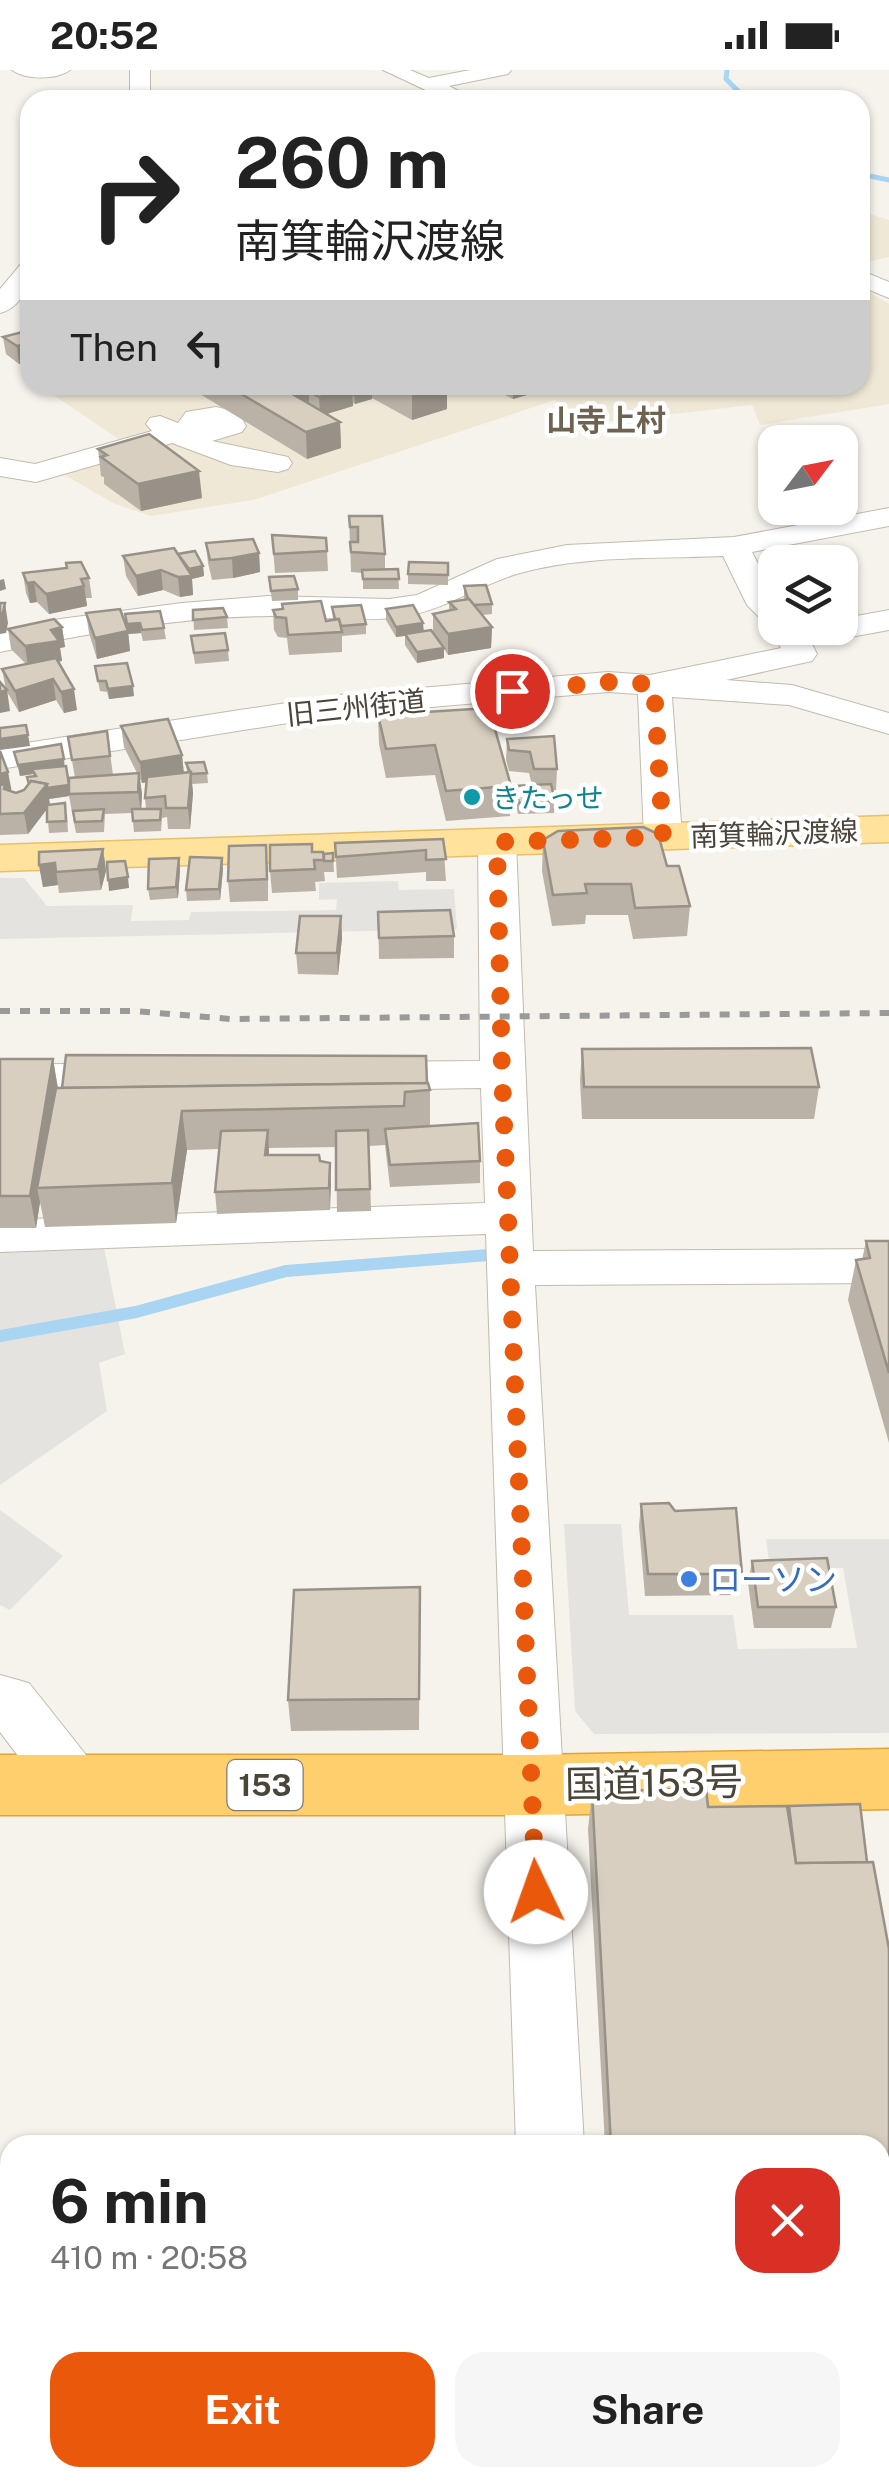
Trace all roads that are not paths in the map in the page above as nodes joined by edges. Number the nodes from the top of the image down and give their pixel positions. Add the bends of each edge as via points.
1 (60, 70) edge
2 (392, 70) edge
3 (501, 70) edge
4 (18, 73) edge
5 (429, 84) junction
6 (442, 90) edge
7 (20, 281) edge
8 (0, 305) edge
9 (278, 463) dead end
10 (0, 467) edge
11 (889, 517) edge
12 (734, 546) junction
13 (758, 594) edge
14 (889, 620) edge
15 (858, 622) edge
16 (0, 642) edge
17 (794, 645) edge
18 (654, 684) junction
19 (889, 724) edge
20 (0, 758) edge
21 (889, 829) edge
22 (663, 837) junction
23 (497, 842) junction
24 (0, 858) edge
25 (502, 1074) junction
26 (328, 1076) edge
27 (174, 1077) edge
28 (0, 1078) edge
29 (510, 1217) junction
30 (0, 1236) edge
31 (889, 1266) edge
32 (512, 1268) junction
33 (0, 1699) edge
34 (889, 1778) edge
35 (73, 1783) junction
36 (0, 1785) edge
37 (531, 1785) junction
38 (549, 2135) edge

1 - 4 street
2 - 5 street
3 - 5 street
5 - 6 street
7 - 8 street
9 - 10 street via 241,462 174,429 36,473
11 - 12 street
12 - 13 street
12 - 16 street via 567,554 508,566 424,604 389,609 268,606 182,613
14 - 15 street
17 - 18 street via 800,654
18 - 19 street, 旧三州街道 via 792,695
18 - 20 street, 旧三州街道 via 608,682 338,705
18 - 22 street
21 - 22 main road, 南箕輪沢渡線
22 - 23 main road, 南箕輪沢渡線
23 - 24 main road, 南箕輪沢渡線
23 - 25 street
25 - 26 street
25 - 29 street
27 - 28 street
29 - 30 street
29 - 32 street
31 - 32 street
32 - 37 street
33 - 35 street via 8,1700
34 - 37 highway, 国道153号 / 153
35 - 36 highway, 国道153号 / 153
35 - 37 highway, 国道153号 / 153
37 - 38 street

